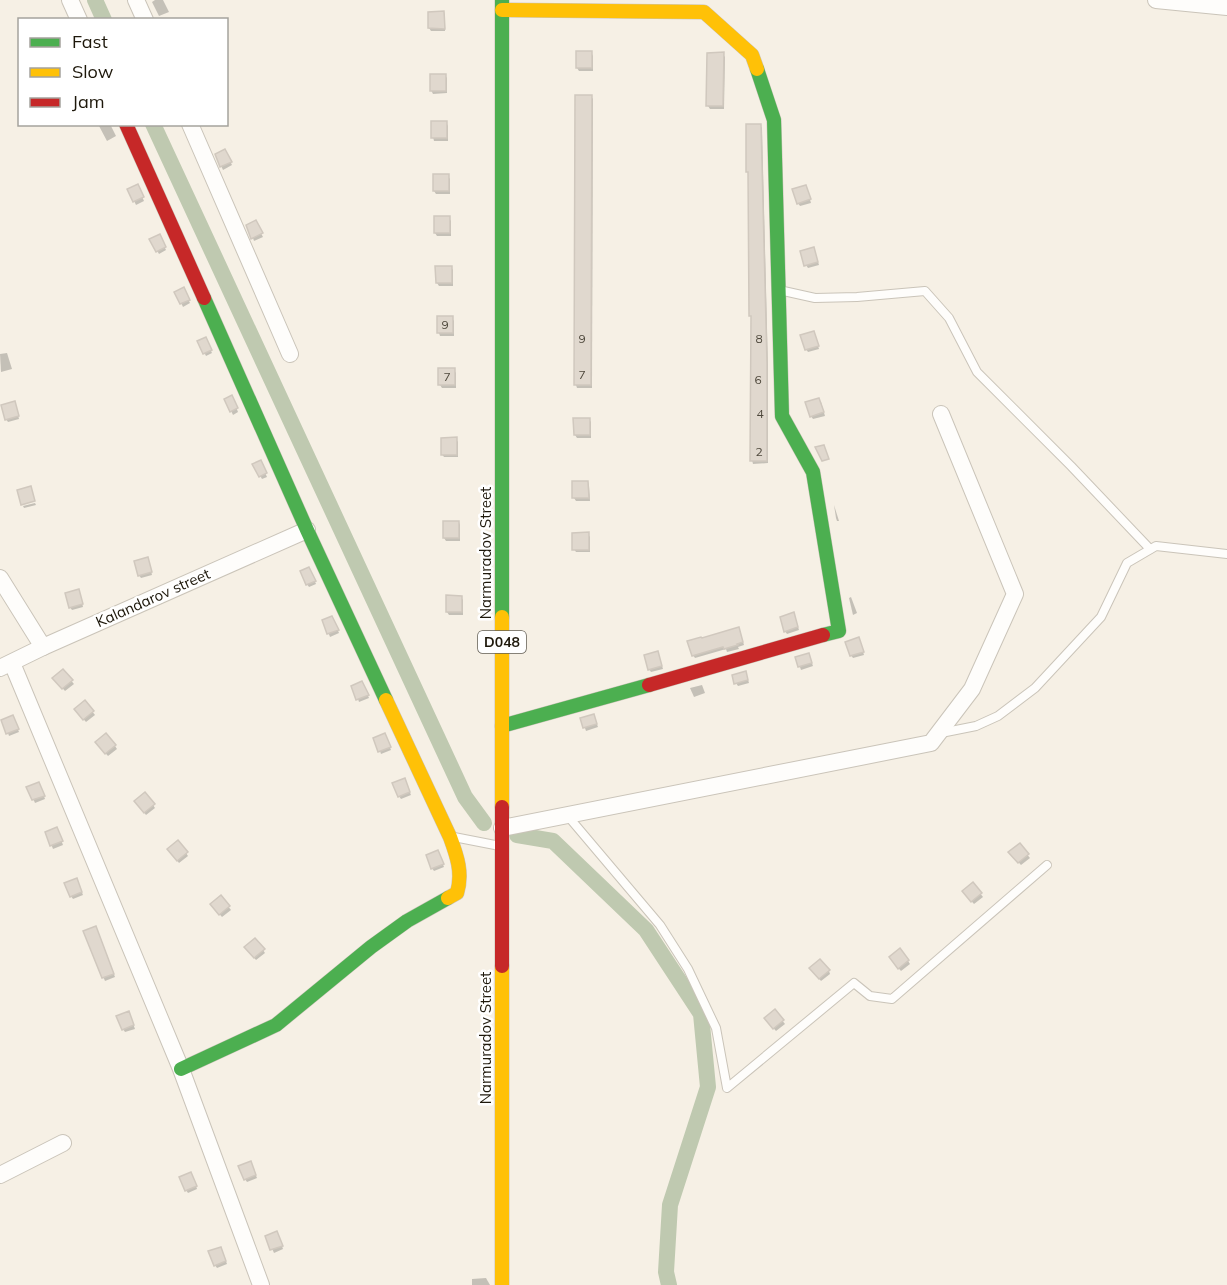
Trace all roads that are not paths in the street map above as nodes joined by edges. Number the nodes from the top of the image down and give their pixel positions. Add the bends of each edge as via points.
1 (70, 0) edge
2 (136, 0) edge
3 (1156, 0) edge
4 (502, 5) edge
5 (1227, 7) edge
6 (78, 18) edge
7 (144, 18) edge
8 (127, 126) edge
9 (191, 126) edge
10 (778, 290) junction
11 (290, 354) dead end
12 (941, 414) dead end
13 (307, 530) junction
14 (1150, 549) junction
15 (1227, 554) edge
16 (0, 578) edge
17 (42, 647) junction
18 (6, 665) edge
19 (502, 726) junction
20 (938, 733) junction
21 (566, 815) junction
22 (502, 828) junction
23 (450, 837) junction
24 (502, 846) junction
25 (1047, 865) dead end
26 (181, 1069) junction
27 (63, 1143) dead end
28 (0, 1175) edge
29 (261, 1285) edge
30 (502, 1285) edge

1 - 6 street
2 - 7 street
3 - 5 street
4 - 10 street via 704,12 752,55 774,120
4 - 19 street, Narmuradov Street / D048
8 - 13 street
9 - 11 street
10 - 14 lane via 815,298 925,291 949,318 977,372
10 - 19 street via 782,416 813,472 839,631
12 - 20 street via 1015,594 972,689
13 - 17 street, Kalandarov street
13 - 23 street
14 - 15 lane via 1156,546
14 - 20 lane via 1127,563 1101,617 1035,688 998,716 976,726
16 - 17 street
17 - 18 street, Kalandarov street
18 - 26 street
19 - 22 street, Narmuradov Street / D048
20 - 21 street via 931,742
21 - 22 street
21 - 25 lane via 660,925 688,969 716,1028 727,1088 854,983 870,996 892,999
22 - 24 street, Narmuradov Street / D048
23 - 24 lane
23 - 26 street via 460,867 457,893 371,947 276,1025
24 - 30 street, Narmuradov Street / D048
26 - 29 street
27 - 28 street

